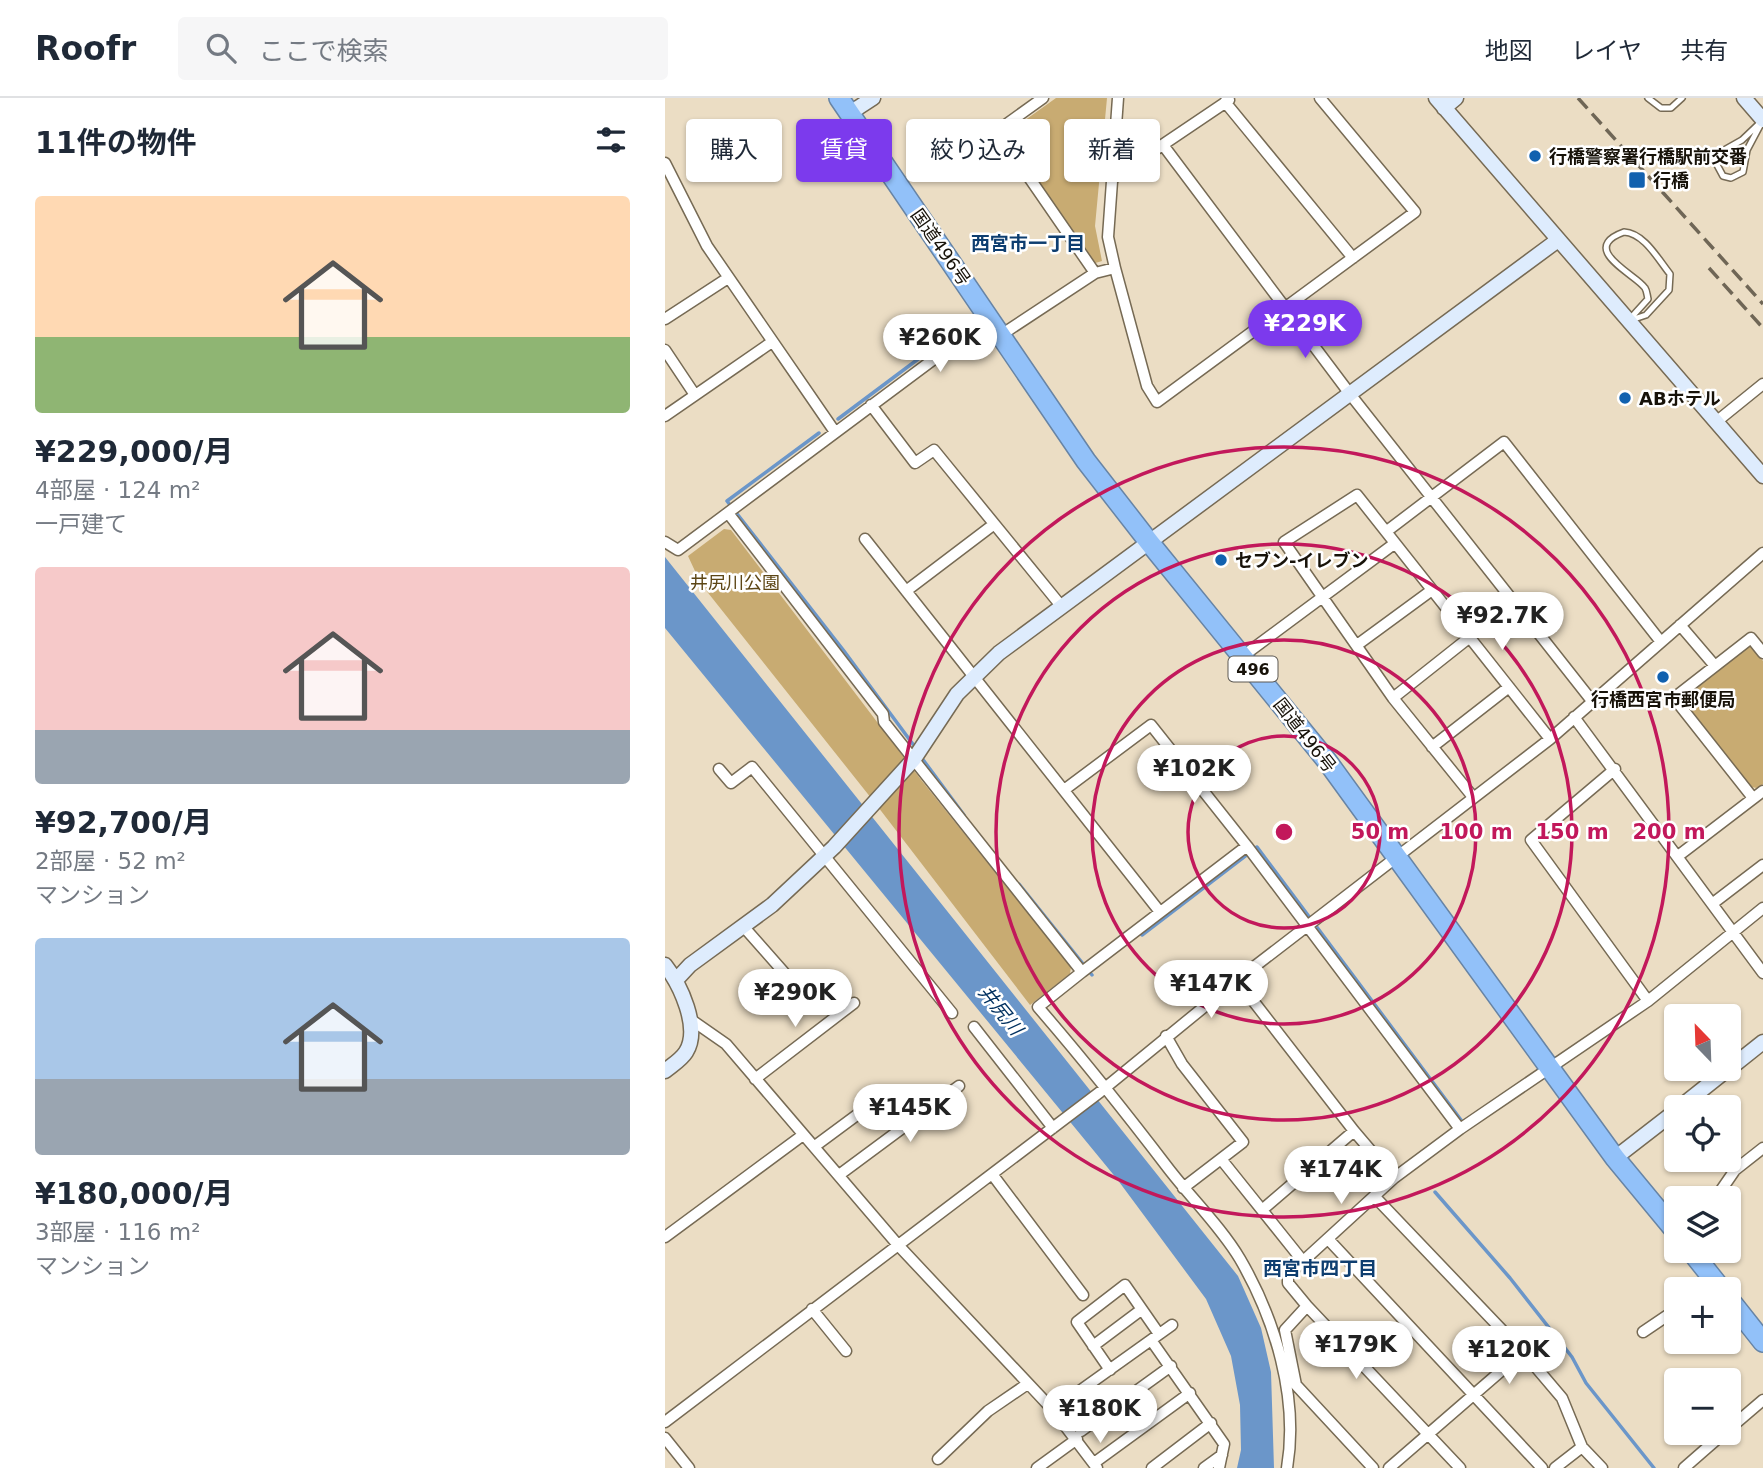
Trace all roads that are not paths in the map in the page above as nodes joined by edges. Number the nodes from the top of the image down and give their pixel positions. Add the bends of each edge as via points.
1 (873, 98) edge
2 (1043, 98) edge
3 (1118, 98) edge
4 (1320, 98) edge
5 (1648, 98) edge
6 (1682, 98) edge
7 (1744, 98) edge
8 (1228, 100) edge
9 (1445, 101) edge
10 (845, 106) edge
11 (1116, 119) edge
12 (1763, 120) edge
13 (1163, 145) junction
14 (1160, 147) edge
15 (665, 163) edge
16 (1112, 182) edge
17 (1558, 240) junction
18 (1353, 258) junction
19 (1115, 268) junction
20 (1095, 273) junction
21 (728, 278) junction
22 (1286, 308) junction
23 (989, 317) junction
24 (665, 319) edge
25 (1628, 321) junction
26 (1002, 335) junction
27 (772, 342) junction
28 (665, 350) edge
29 (1763, 384) edge
30 (1350, 394) junction
31 (695, 395) junction
32 (871, 405) junction
33 (665, 416) edge
34 (1716, 422) junction
35 (835, 432) junction
36 (1763, 476) edge
37 (1431, 497) junction
38 (728, 513) junction
39 (993, 525) junction
40 (1387, 531) junction
41 (865, 539) dead end
42 (665, 542) edge
43 (1149, 542) junction
44 (1394, 544) junction
45 (1763, 553) edge
46 (1432, 590) junction
47 (907, 591) junction
48 (1321, 596) junction
49 (1062, 607) junction
50 (1680, 625) junction
51 (1470, 638) junction
52 (1661, 642) junction
53 (1357, 645) junction
54 (1763, 653) edge
55 (1243, 656) junction
56 (1715, 666) junction
57 (974, 675) junction
58 (1509, 687) junction
59 (1392, 698) junction
60 (1592, 701) junction
61 (1574, 717) junction
62 (1550, 739) junction
63 (1432, 747) junction
64 (914, 759) junction
65 (719, 769) dead end
66 (1615, 769) junction
67 (1064, 790) junction
68 (1763, 791) edge
69 (1473, 797) junction
70 (1753, 798) junction
71 (1247, 846) junction
72 (829, 852) junction
73 (1678, 856) junction
74 (1398, 858) junction
75 (1763, 865) edge
76 (1711, 904) junction
77 (1763, 908) edge
78 (1160, 912) junction
79 (743, 926) junction
80 (1309, 927) junction
81 (1731, 932) junction
82 (665, 964) edge
83 (1081, 972) junction
84 (1763, 973) edge
85 (788, 977) dead end
86 (677, 979) junction
87 (1237, 980) junction
88 (1647, 1001) junction
89 (854, 1003) dead end
90 (952, 1013) dead end
91 (690, 1019) junction
92 (974, 1027) dead end
93 (1166, 1036) junction
94 (1763, 1042) edge
95 (1741, 1059) edge
96 (1549, 1066) junction
97 (665, 1070) edge
98 (755, 1080) junction
99 (1712, 1082) edge
100 (960, 1086) dead end
101 (1103, 1089) junction
102 (1696, 1095) edge
103 (865, 1109) dead end
104 (1664, 1120) edge
105 (1055, 1126) junction
106 (1459, 1129) junction
107 (1355, 1131) junction
108 (803, 1135) junction
109 (815, 1146) junction
110 (1763, 1148) edge
111 (1615, 1158) junction
112 (1221, 1159) junction
113 (992, 1174) junction
114 (839, 1175) junction
115 (1394, 1178) junction
116 (1724, 1186) edge
117 (1183, 1188) junction
118 (1375, 1197) junction
119 (1262, 1210) junction
120 (1664, 1217) edge
121 (665, 1237) edge
122 (1328, 1239) junction
123 (898, 1245) junction
124 (1302, 1260) junction
125 (1083, 1295) dead end
126 (1307, 1306) junction
127 (813, 1309) junction
128 (1141, 1310) junction
129 (1741, 1314) edge
130 (1664, 1318) edge
131 (1172, 1325) dead end
132 (1643, 1332) dead end
133 (1155, 1337) junction
134 (1763, 1342) edge
135 (1093, 1346) junction
136 (846, 1350) dead end
137 (1523, 1352) junction
138 (1171, 1366) junction
139 (1110, 1370) junction
140 (1025, 1385) junction
141 (1190, 1393) junction
142 (1474, 1396) junction
143 (1763, 1400) edge
144 (1053, 1410) junction
145 (1741, 1419) edge
146 (665, 1422) edge
147 (1211, 1423) junction
148 (1079, 1435) junction
149 (1428, 1436) junction
150 (665, 1438) edge
151 (1710, 1445) edge
152 (1582, 1447) junction
153 (1222, 1455) junction
154 (938, 1459) dead end
155 (1095, 1466) edge
156 (689, 1468) edge
157 (1037, 1468) edge
158 (1152, 1468) edge
159 (1204, 1468) edge
160 (1219, 1468) edge
161 (1287, 1468) edge
162 (1373, 1468) edge
163 (1389, 1468) edge
164 (1460, 1468) edge
165 (1542, 1468) edge
166 (1555, 1468) edge
167 (1602, 1468) edge
168 (1684, 1468) edge

1 - 10 street
2 - 20 street via 997,131
3 - 11 street
4 - 18 street via 1415,212
5 - 6 lane via 1661,108 1671,108
7 - 12 street
8 - 13 street
8 - 18 street
9 - 17 street
10 - 23 highway, 国道496号 / 496
12 - 12 lane via 1747,150 1743,172 1731,178 1723,176 1716,163 1719,153
13 - 14 street
13 - 22 street
15 - 21 street
16 - 19 street via 1108,237
17 - 25 street
17 - 30 street
18 - 22 street
19 - 20 street
19 - 22 street via 1147,386 1157,402
20 - 26 street
21 - 24 street
21 - 27 street
22 - 30 street
23 - 26 highway, 国道496号 / 496
23 - 32 street
25 - 25 lane via 1648,299 1644,287 1610,259 1610,242 1624,232 1641,238 1670,274 1669,290 1647,315
25 - 34 street
26 - 43 highway, 国道496号 / 496 via 1086,461
27 - 31 street
27 - 35 street
28 - 31 street
29 - 34 street
30 - 37 street
30 - 43 street
31 - 33 street
32 - 35 street
32 - 39 street via 915,463 934,450
34 - 36 street
35 - 38 street
37 - 40 street
37 - 52 street via 1504,442
37 - 60 street
38 - 42 street via 678,550
38 - 64 street
39 - 47 street
39 - 49 street
40 - 44 street
40 - 48 street via 1357,495 1284,542
41 - 47 street
43 - 49 street
43 - 55 highway, 国道496号 / 496
44 - 46 street
44 - 48 street
45 - 50 street
46 - 51 street
46 - 53 street
47 - 57 street
48 - 53 street
48 - 55 street
49 - 57 street
50 - 52 street
50 - 56 street
51 - 58 street
51 - 59 street
52 - 60 street
53 - 59 street
54 - 56 street via 1751,638
55 - 74 highway, 国道496号 / 496
56 - 70 street via 1674,698
57 - 64 street via 940,716
57 - 67 street
58 - 62 street
58 - 63 street
59 - 63 street
60 - 61 street
61 - 62 street
61 - 66 street
62 - 69 street
63 - 69 street
64 - 72 street
64 - 83 street
65 - 72 street via 731,783 751,767
66 - 73 street
66 - 88 street via 1531,840
67 - 71 street via 1151,725
67 - 78 street
68 - 70 street
69 - 74 street
70 - 73 street
71 - 78 street
71 - 80 street
72 - 79 street
72 - 90 street
73 - 76 street
74 - 80 street
74 - 96 highway, 国道496号 / 496
75 - 76 street
76 - 81 street
77 - 81 street
78 - 83 street
79 - 85 street
79 - 86 street
80 - 87 street
80 - 106 street
81 - 84 street
81 - 88 street
82 - 86 street
83 - 101 street via 1038,1007
86 - 91 street
87 - 93 street
87 - 107 street
88 - 96 street
89 - 98 street
91 - 97 street via 686,1052
91 - 98 street via 726,1044
92 - 105 street
93 - 101 street
93 - 112 street via 1182,1064 1243,1142
94 - 95 street
96 - 106 street
96 - 111 highway, 国道496号 / 496
98 - 108 street
99 - 102 street
100 - 114 street
101 - 105 street
101 - 117 street
103 - 109 street
104 - 111 street
105 - 113 street
106 - 115 street
107 - 115 street
107 - 119 street
108 - 109 street
108 - 121 street
109 - 114 street
110 - 116 street via 1735,1170
111 - 120 highway, 国道496号 / 496
112 - 117 street
112 - 119 street
113 - 123 street
113 - 125 street
114 - 123 street
115 - 118 street
117 - 161 street via 1239,1258 1267,1313 1279,1349 1289,1415
118 - 122 street
118 - 137 street
119 - 124 street
122 - 124 street
122 - 142 street
123 - 127 street
123 - 140 street
124 - 126 street via 1288,1275 1288,1283
126 - 149 street
126 - 162 street via 1285,1330 1296,1385
127 - 136 street
127 - 146 street
128 - 133 street
128 - 135 street
128 - 135 street via 1125,1285 1077,1322
129 - 134 highway
130 - 132 street
131 - 133 street
133 - 138 street
133 - 139 street
135 - 139 street
137 - 142 street
137 - 152 street via 1562,1398
138 - 141 street
138 - 148 street
139 - 144 street
140 - 144 street
140 - 154 street
141 - 147 street
141 - 155 street
142 - 149 street
142 - 165 street
143 - 145 street
144 - 148 street
147 - 153 street via 1224,1444
147 - 158 street
148 - 155 street
148 - 157 street
149 - 163 street
149 - 164 street
150 - 156 street
151 - 168 street
152 - 166 street
152 - 167 street
153 - 159 street
153 - 160 street

